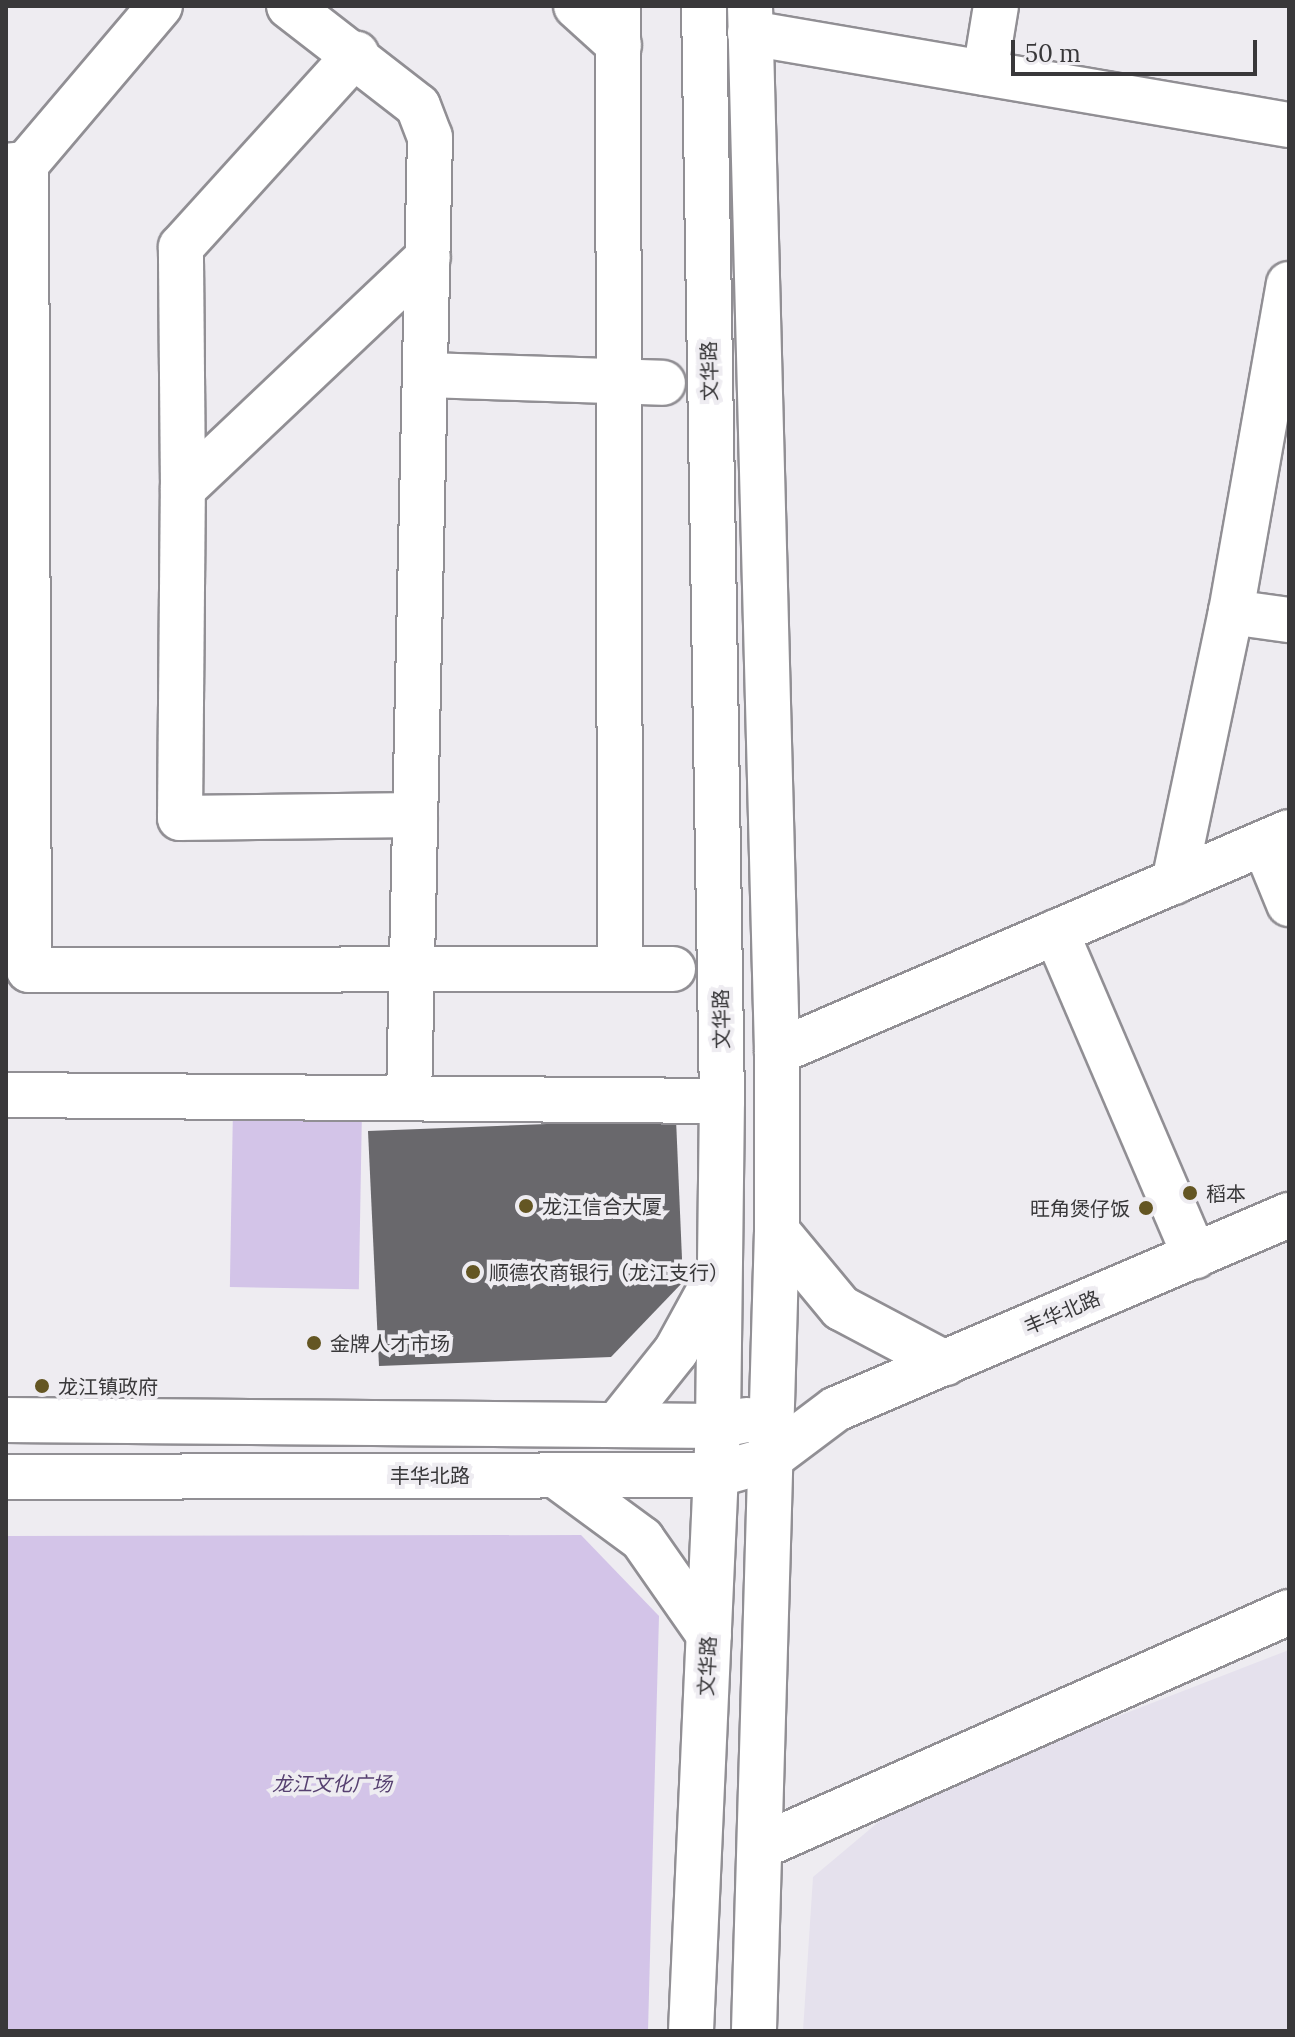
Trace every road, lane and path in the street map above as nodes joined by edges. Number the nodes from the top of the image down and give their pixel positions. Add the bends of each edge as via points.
1 (160, 6) edge
2 (289, 6) edge
3 (576, 6) edge
4 (704, 6) edge
5 (996, 6) edge
6 (750, 20) edge
7 (618, 25) edge
8 (356, 54) junction
9 (985, 73) junction
10 (1289, 125) edge
11 (16, 165) edge
12 (428, 257) junction
13 (1289, 284) edge
14 (426, 375) junction
15 (619, 381) junction
16 (1280, 382) edge
17 (663, 383) dead end
18 (183, 489) junction
19 (1270, 503) edge
20 (1231, 612) junction
21 (1289, 620) edge
22 (415, 815) junction
23 (1277, 837) edge
24 (1174, 882) junction
25 (1289, 904) edge
26 (1056, 932) junction
27 (412, 969) junction
28 (620, 969) junction
29 (673, 969) dead end
30 (777, 1052) junction
31 (6, 1095) edge
32 (409, 1098) junction
33 (722, 1101) junction
34 (1289, 1215) edge
35 (777, 1231) junction
36 (1195, 1256) junction
37 (720, 1272) junction
38 (945, 1363) junction
39 (836, 1409) junction
40 (769, 1416) junction
41 (6, 1420) edge
42 (617, 1425) junction
43 (718, 1426) junction
44 (768, 1460) junction
45 (555, 1475) junction
46 (715, 1475) junction
47 (6, 1477) edge
48 (1289, 1612) edge
49 (709, 1635) junction
50 (762, 1846) junction
51 (691, 2031) edge
52 (754, 2031) edge

1 - 11 street
2 - 8 street
3 - 7 street
4 - 33 street, 文华路
5 - 9 street
6 - 9 street
6 - 30 street
7 - 15 street
8 - 12 street via 418,106 430,137
8 - 18 street via 181,247
9 - 10 street
11 - 27 street via 29,970
12 - 14 street
12 - 18 street
13 - 16 street
14 - 15 street
14 - 22 street
15 - 17 street
15 - 28 street
16 - 19 street
18 - 22 street via 180,818
19 - 20 street
20 - 21 street
20 - 24 street
22 - 27 street
23 - 24 street
23 - 25 street
24 - 26 street
26 - 30 street
26 - 36 street
27 - 28 street
27 - 32 street
28 - 29 street
30 - 35 street
31 - 32 street
32 - 33 street
33 - 37 street, 文华路
34 - 36 street, 丰华北路
35 - 38 street via 841,1308
35 - 40 street
36 - 38 street, 丰华北路
37 - 42 street via 676,1351
37 - 43 street, 文华路
38 - 39 street, 丰华北路
39 - 40 street, 丰华北路
39 - 44 street, 丰华北路
40 - 43 street, 丰华北路
40 - 44 street
41 - 42 street, 丰华北路
42 - 43 street, 丰华北路
43 - 46 street, 文华路
44 - 46 street, 丰华北路
44 - 50 street
45 - 46 street, 丰华北路
45 - 47 street, 丰华北路
45 - 49 street via 642,1539
46 - 49 street, 文华路
48 - 50 street
49 - 51 street, 文华路
50 - 52 street

